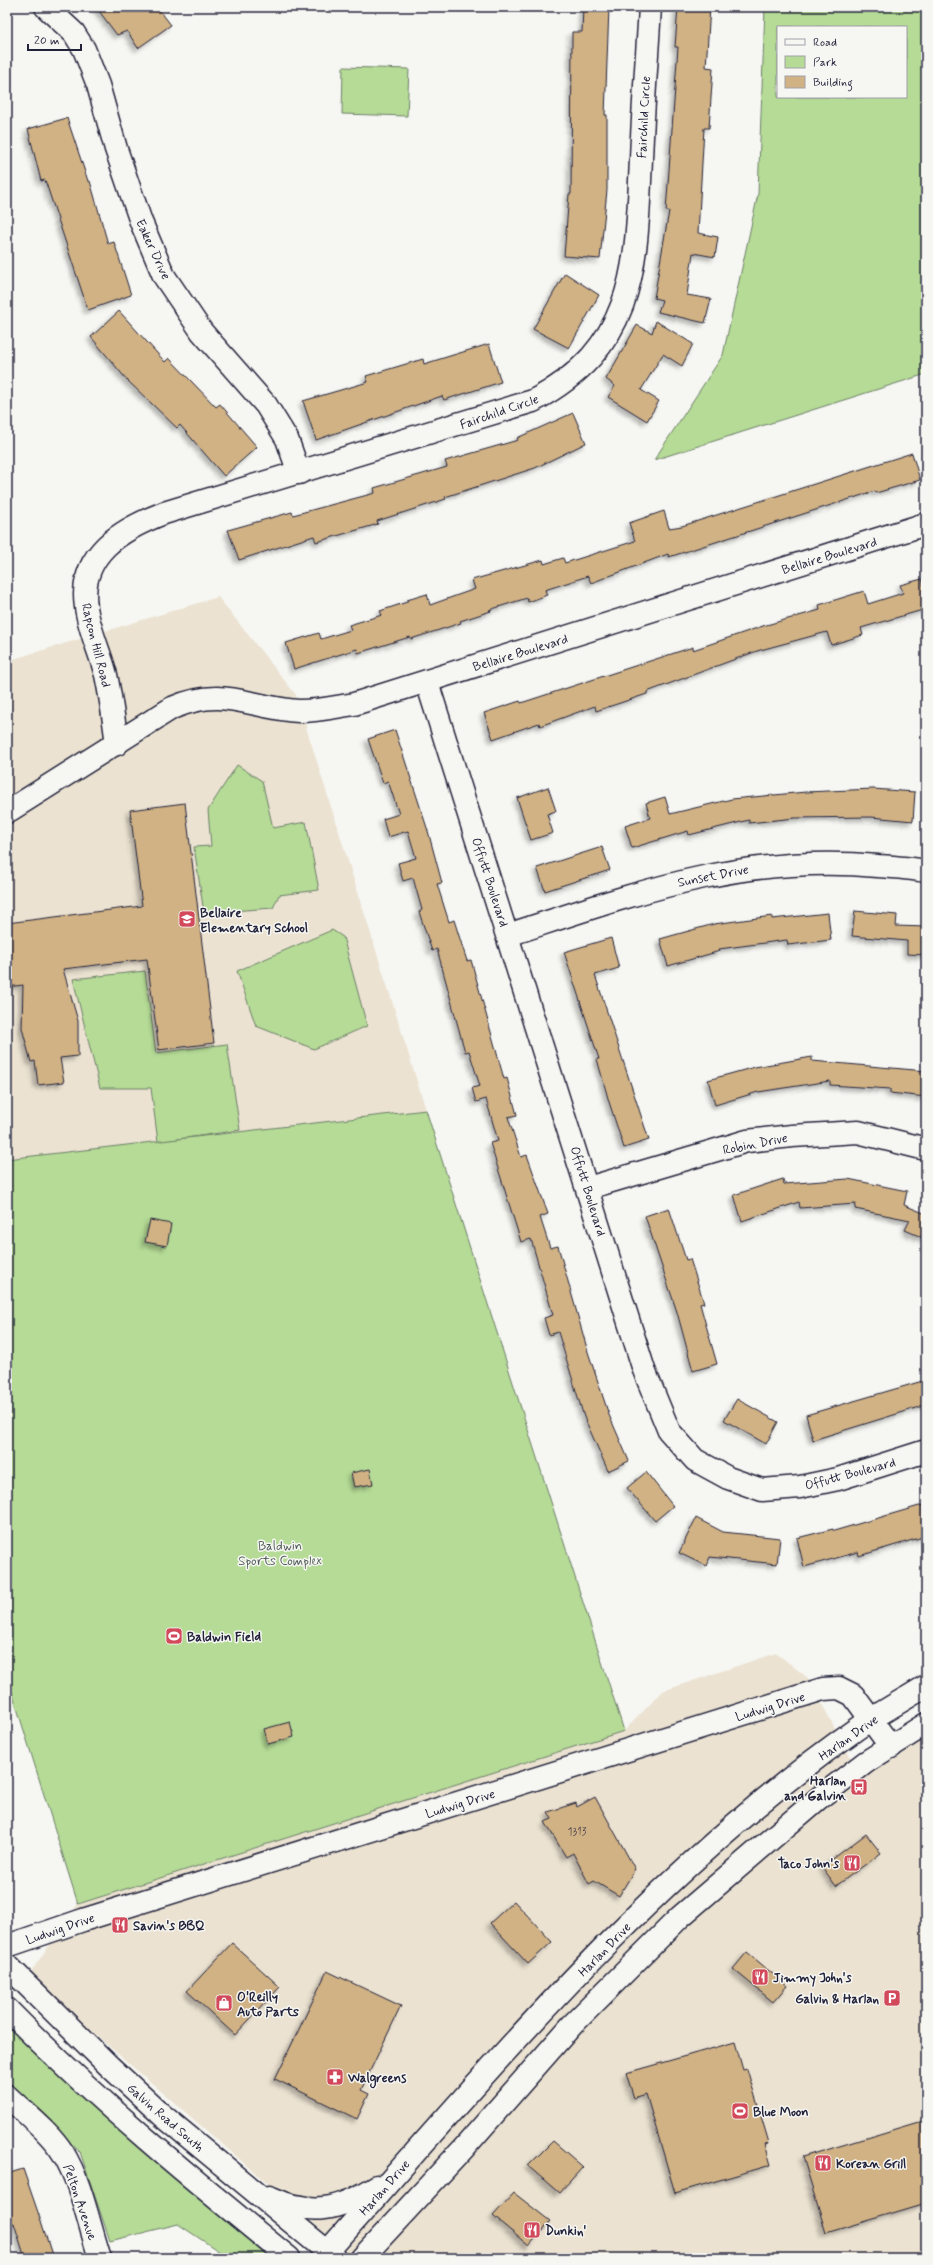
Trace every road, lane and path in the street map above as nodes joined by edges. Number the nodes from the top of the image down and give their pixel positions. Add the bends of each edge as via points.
1 (46, 7) edge
2 (650, 7) edge
3 (300, 473) junction
4 (164, 513) joint
5 (926, 524) edge
6 (427, 682) junction
7 (117, 744) junction
8 (7, 812) edge
9 (926, 871) edge
10 (508, 935) junction
11 (926, 1149) edge
12 (588, 1188) junction
13 (926, 1451) edge
14 (926, 1686) edge
15 (872, 1719) junction
16 (926, 1724) edge
17 (891, 1746) junction
18 (7, 1946) edge
19 (7, 1966) edge
20 (7, 2009) edge
21 (7, 2096) edge
22 (409, 2159) junction
23 (248, 2186) junction
24 (328, 2256) edge
25 (100, 2258) edge
26 (289, 2258) edge
27 (362, 2258) edge

1 - 3 street, Eaker Drive via 74,32 84,49 98,85 141,222 164,276 202,332 266,405 288,440
2 - 3 street, Fairchild Circle via 636,250 626,299 609,334 589,360 559,387 533,401
3 - 4 street, Fairchild Circle
4 - 7 street, Rapcon Hill Road via 138,523 112,539 97,556 84,592 86,608 106,675
5 - 6 street, Bellaire Boulevard
6 - 7 street, Bellaire Boulevard via 354,704 323,710 270,707 231,698 189,700 172,708
6 - 10 street, Offutt Boulevard
7 - 8 street, Bellaire Boulevard
9 - 10 street, Sunset Drive via 849,863 795,863 748,868 700,876 653,888
10 - 12 street, Offutt Boulevard
11 - 12 street, Robin Drive via 858,1132 792,1136 747,1142
12 - 13 street, Offutt Boulevard via 644,1370 669,1431 695,1460 728,1478 762,1490 800,1487 838,1479
14 - 15 street, Harlan Drive
15 - 17 street, Ludwig Drive
15 - 18 street, Ludwig Drive via 853,1695 839,1688 823,1689
15 - 22 street, Harlan Drive via 786,1782 686,1866 506,2050
16 - 17 street
17 - 27 street via 818,1798 674,1922 572,2025 472,2139
19 - 23 street, Galvin Road South via 157,2110
20 - 26 street via 127,2124
21 - 25 street, Pelton Avenue via 49,2135 63,2154 74,2177
22 - 23 street via 359,2198 330,2208 313,2210 294,2206
22 - 24 street, Harlan Drive
23 - 24 street, Galvin Road South

